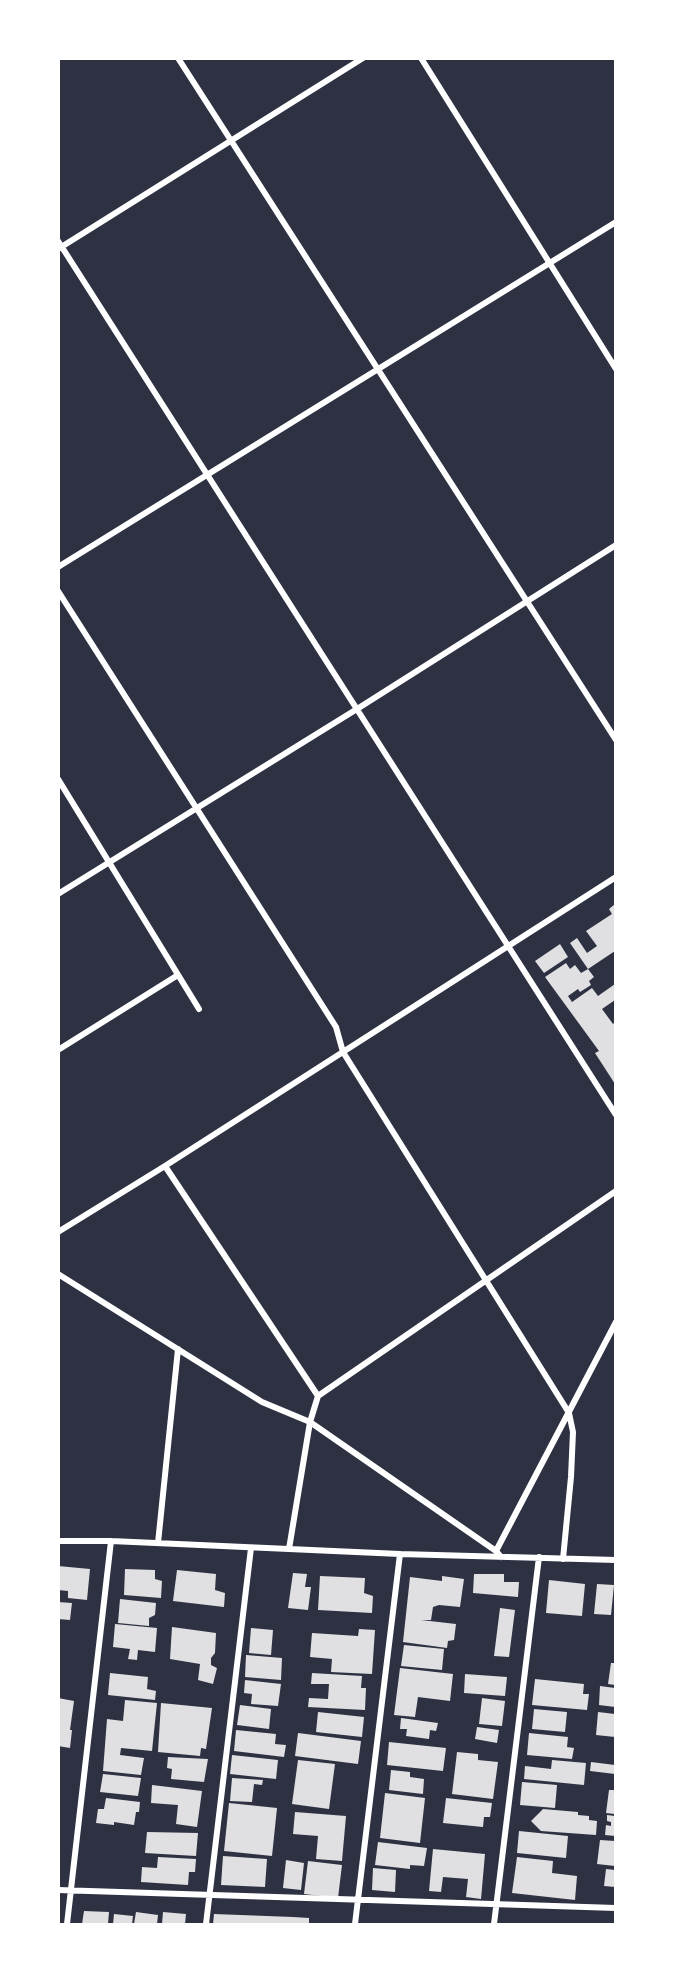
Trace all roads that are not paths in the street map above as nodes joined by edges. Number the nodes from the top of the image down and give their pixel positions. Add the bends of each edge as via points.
1 (178, 58) edge
2 (363, 58) edge
3 (421, 58) edge
4 (231, 141) junction
5 (615, 222) edge
6 (60, 246) edge
7 (549, 263) junction
8 (377, 369) junction
9 (615, 369) edge
10 (208, 474) junction
11 (615, 545) edge
12 (58, 567) edge
13 (58, 591) edge
14 (526, 601) junction
15 (357, 709) junction
16 (615, 740) edge
17 (58, 779) edge
18 (197, 809) junction
19 (110, 863) junction
20 (615, 877) edge
21 (58, 894) edge
22 (508, 946) junction
23 (178, 975) junction
24 (199, 1009) dead end
25 (58, 1050) edge
26 (343, 1052) junction
27 (615, 1115) edge
28 (165, 1166) junction
29 (615, 1191) edge
30 (58, 1232) edge
31 (58, 1274) edge
32 (485, 1279) junction
33 (615, 1322) edge
34 (178, 1348) junction
35 (318, 1396) junction
36 (569, 1413) junction
37 (310, 1422) junction
38 (58, 1541) edge
39 (111, 1541) junction
40 (158, 1543) junction
41 (251, 1548) junction
42 (289, 1549) junction
43 (496, 1551) junction
44 (400, 1554) junction
45 (501, 1557) junction
46 (539, 1557) junction
47 (563, 1559) junction
48 (615, 1560) edge
49 (58, 1890) edge
50 (71, 1891) junction
51 (210, 1895) junction
52 (358, 1900) junction
53 (496, 1905) junction
54 (615, 1908) edge
55 (68, 1924) edge
56 (206, 1924) edge
57 (355, 1924) edge
58 (494, 1924) edge

1 - 4 street
2 - 4 street
3 - 7 street
4 - 6 street
4 - 8 street
5 - 7 street
6 - 10 street
7 - 8 street
7 - 9 street
8 - 10 street
8 - 14 street
10 - 12 street
10 - 15 street
11 - 14 street
13 - 18 street
14 - 15 street
14 - 16 street
15 - 18 street
15 - 22 street
17 - 19 street
18 - 19 street
18 - 26 street via 336,1027
19 - 21 street
19 - 23 street
20 - 22 street
22 - 26 street
22 - 27 street
23 - 24 street
23 - 25 street
26 - 28 street
26 - 32 street
28 - 30 street
28 - 35 street
29 - 32 street
31 - 34 street
32 - 35 street
32 - 36 street
33 - 36 street
34 - 37 street via 262,1402
34 - 40 street
35 - 37 street
36 - 43 street
36 - 47 street via 573,1432 572,1477
37 - 42 street
37 - 43 street
38 - 39 street
39 - 40 street
39 - 50 street
40 - 41 street
41 - 42 street
41 - 51 street
42 - 44 street
43 - 45 street
44 - 45 street
44 - 52 street
45 - 46 street
46 - 47 street
46 - 53 street
47 - 48 street
49 - 50 street
50 - 51 street
50 - 55 street
51 - 52 street
51 - 56 street
52 - 53 street
52 - 57 street
53 - 54 street
53 - 58 street

